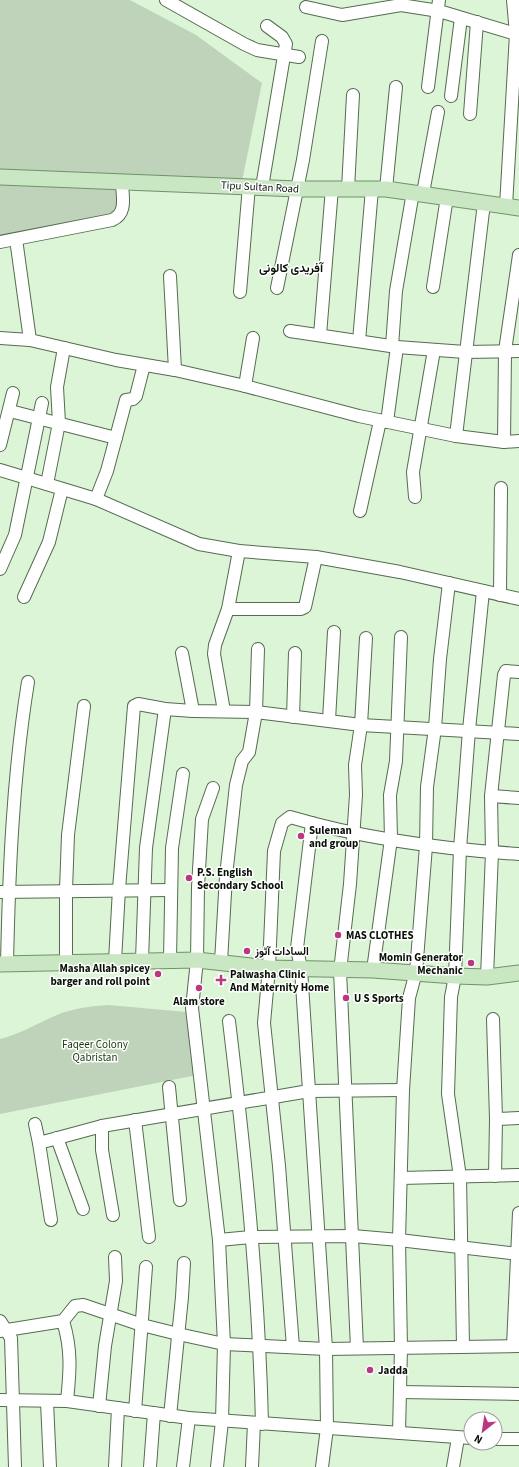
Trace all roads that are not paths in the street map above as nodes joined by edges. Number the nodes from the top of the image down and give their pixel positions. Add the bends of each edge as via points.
1 (513, 0) edge
2 (173, 2) edge
3 (439, 6) edge
4 (306, 7) dead end
5 (461, 18) junction
6 (477, 22) junction
7 (267, 26) dead end
8 (518, 34) edge
9 (322, 41) dead end
10 (284, 56) junction
11 (298, 57) dead end
12 (428, 86) dead end
13 (396, 87) dead end
14 (353, 95) dead end
15 (451, 96) dead end
16 (438, 112) dead end
17 (470, 114) dead end
18 (0, 177) edge
19 (122, 182) junction
20 (255, 186) junction
21 (332, 188) junction
22 (298, 189) junction
23 (348, 189) junction
24 (379, 189) junction
25 (418, 193) junction
26 (447, 197) junction
27 (484, 203) junction
28 (512, 207) edge
29 (16, 239) junction
30 (0, 242) edge
31 (519, 255) edge
32 (170, 276) dead end
33 (433, 287) dead end
34 (277, 288) dead end
35 (240, 292) dead end
36 (290, 331) dead end
37 (320, 335) junction
38 (0, 338) edge
39 (253, 338) dead end
40 (30, 340) junction
41 (359, 341) junction
42 (394, 347) junction
43 (64, 348) junction
44 (434, 350) junction
45 (505, 351) junction
46 (519, 351) edge
47 (465, 352) junction
48 (144, 365) junction
49 (175, 370) junction
50 (245, 386) junction
51 (13, 393) dead end
52 (42, 403) dead end
53 (10, 411) junction
54 (40, 419) junction
55 (383, 421) junction
56 (59, 423) junction
57 (420, 429) junction
58 (456, 436) junction
59 (116, 438) junction
60 (519, 441) edge
61 (504, 442) junction
62 (0, 445) edge
63 (0, 470) edge
64 (26, 479) junction
65 (47, 484) junction
66 (501, 488) dead end
67 (62, 489) junction
68 (415, 497) dead end
69 (96, 498) junction
70 (360, 511) dead end
71 (239, 551) junction
72 (316, 557) junction
73 (0, 569) edge
74 (449, 583) junction
75 (483, 592) junction
76 (500, 595) junction
77 (24, 597) dead end
78 (519, 599) edge
79 (228, 609) junction
80 (334, 632) dead end
81 (401, 637) dead end
82 (366, 638) dead end
83 (258, 649) dead end
84 (182, 652) dead end
85 (295, 653) dead end
86 (519, 672) edge
87 (28, 682) dead end
88 (84, 706) dead end
89 (165, 709) junction
90 (193, 711) junction
91 (224, 711) junction
92 (256, 712) junction
93 (293, 717) junction
94 (329, 720) junction
95 (361, 725) junction
96 (398, 726) junction
97 (435, 728) junction
98 (469, 730) junction
99 (497, 732) junction
100 (519, 734) edge
101 (183, 774) dead end
102 (213, 788) dead end
103 (491, 796) junction
104 (519, 798) edge
105 (312, 823) junction
106 (353, 831) junction
107 (391, 839) junction
108 (426, 846) junction
109 (460, 849) junction
110 (492, 852) junction
111 (519, 854) edge
112 (119, 889) junction
113 (145, 889) junction
114 (66, 890) junction
115 (171, 890) junction
116 (4, 892) edge
117 (142, 960) junction
118 (170, 960) junction
119 (197, 960) junction
120 (66, 961) junction
121 (116, 961) junction
122 (221, 962) junction
123 (4, 964) edge
124 (269, 968) junction
125 (301, 969) junction
126 (340, 970) junction
127 (373, 970) junction
128 (416, 972) junction
129 (519, 973) edge
130 (456, 976) junction
131 (486, 977) junction
132 (493, 1019) dead end
133 (229, 1021) dead end
134 (169, 1086) dead end
135 (346, 1090) junction
136 (403, 1090) junction
137 (309, 1091) junction
138 (272, 1096) junction
139 (239, 1103) junction
140 (204, 1108) junction
141 (172, 1114) junction
142 (519, 1118) edge
143 (496, 1119) junction
144 (135, 1120) junction
145 (35, 1124) dead end
146 (102, 1126) junction
147 (57, 1138) junction
148 (39, 1143) junction
149 (519, 1175) edge
150 (495, 1176) junction
151 (460, 1177) junction
152 (401, 1178) junction
153 (180, 1200) dead end
154 (83, 1209) dead end
155 (519, 1213) edge
156 (113, 1215) dead end
157 (51, 1220) dead end
158 (352, 1236) junction
159 (149, 1237) dead end
160 (251, 1237) junction
161 (284, 1238) junction
162 (318, 1238) junction
163 (219, 1240) junction
164 (399, 1240) junction
165 (461, 1248) junction
166 (518, 1254) edge
167 (115, 1257) dead end
168 (184, 1263) dead end
169 (146, 1267) dead end
170 (110, 1314) junction
171 (63, 1321) junction
172 (142, 1325) junction
173 (2, 1327) edge
174 (178, 1334) junction
175 (224, 1344) junction
176 (260, 1346) junction
177 (400, 1346) junction
178 (463, 1346) junction
179 (516, 1346) edge
180 (293, 1347) junction
181 (357, 1348) junction
182 (326, 1349) junction
183 (400, 1392) junction
184 (519, 1394) edge
185 (0, 1400) edge
186 (13, 1400) junction
187 (68, 1401) junction
188 (47, 1402) junction
189 (99, 1406) junction
190 (118, 1408) junction
191 (135, 1411) junction
192 (154, 1413) junction
193 (170, 1416) junction
194 (189, 1418) junction
195 (222, 1421) junction
196 (258, 1423) junction
197 (327, 1428) junction
198 (399, 1433) junction
199 (458, 1438) junction
200 (463, 1438) edge
201 (503, 1439) edge
202 (519, 1439) edge
203 (15, 1467) edge
204 (50, 1467) edge
205 (115, 1467) edge
206 (150, 1467) edge
207 (183, 1467) edge
208 (217, 1467) edge
209 (252, 1467) edge
210 (322, 1467) edge
211 (453, 1467) edge

1 - 8 street
2 - 10 street via 244,44 257,50
3 - 4 street via 401,5 342,15
3 - 5 street
3 - 12 street
5 - 6 street
5 - 15 street
6 - 8 street
6 - 17 street
7 - 10 street via 284,40
8 - 28 street
9 - 22 street
10 - 11 street
10 - 20 street
13 - 24 street
14 - 23 street
16 - 25 street
18 - 19 main road, Tipu Sultan Road
19 - 20 main road, Tipu Sultan Road
19 - 29 street via 123,210 119,217
20 - 22 main road, Tipu Sultan Road
20 - 35 street
21 - 22 main road, Tipu Sultan Road
21 - 23 main road, Tipu Sultan Road
21 - 37 street
22 - 34 street
23 - 24 main road, Tipu Sultan Road
24 - 25 main road, Tipu Sultan Road
24 - 41 street
25 - 26 main road, Tipu Sultan Road
25 - 42 street via 396,291
26 - 27 main road, Tipu Sultan Road
26 - 33 street
27 - 28 main road, Tipu Sultan Road
27 - 47 street
29 - 30 street
29 - 40 street
31 - 45 street
32 - 49 street
36 - 37 street
37 - 41 street
38 - 40 street
39 - 50 street
40 - 43 street
41 - 42 street
42 - 44 street
42 - 55 street
43 - 48 street
43 - 56 street via 57,387
44 - 47 street
44 - 57 street
45 - 46 street
45 - 47 street
45 - 61 street
47 - 58 street
48 - 49 street
48 - 59 street via 136,396 126,400
49 - 50 street
50 - 55 street
51 - 53 street
52 - 54 street
53 - 54 street
53 - 62 street
54 - 56 street
54 - 64 street
55 - 57 street
55 - 70 street
56 - 59 street
56 - 65 street
57 - 58 street
57 - 68 street via 413,472
58 - 61 street
59 - 69 street
60 - 61 street
63 - 64 street
64 - 65 street
64 - 73 street via 15,535
65 - 67 street
66 - 76 street
67 - 69 street
67 - 77 street via 49,542
69 - 71 street via 199,544
71 - 72 street
71 - 79 street
72 - 74 street
72 - 79 street via 305,607
74 - 75 street
74 - 97 street
75 - 76 street
75 - 98 street
76 - 78 street
79 - 91 street via 214,654
80 - 94 street
81 - 96 street
82 - 95 street
83 - 92 street
84 - 90 street
85 - 93 street
86 - 99 street via 509,670 504,675
87 - 116 street
88 - 114 street via 68,835
89 - 90 street
89 - 112 street via 138,704 132,709
89 - 113 street via 146,848
90 - 91 street
91 - 92 street
92 - 93 street
92 - 122 street via 249,752 242,762 236,785 226,876
93 - 94 street
94 - 95 street
95 - 96 street
95 - 106 street via 354,766 356,795
96 - 97 street
96 - 107 street via 390,795
97 - 98 street
97 - 108 street via 427,787
98 - 99 street
98 - 109 street
99 - 100 street
99 - 103 street
101 - 115 street via 172,848
102 - 119 street via 202,819
103 - 104 street
103 - 110 street
105 - 106 street
105 - 124 street via 290,817 282,823 274,851
105 - 125 street via 297,948
106 - 107 street
106 - 126 street
107 - 108 street
107 - 127 street
108 - 109 street
108 - 128 street
109 - 110 street
109 - 130 street
110 - 111 street
110 - 131 street
112 - 113 street
112 - 114 street
112 - 121 street
113 - 115 street
113 - 117 street
114 - 116 street
114 - 120 street
115 - 118 street
116 - 123 street
117 - 118 main road
117 - 121 main road
118 - 119 main road
119 - 122 main road
119 - 140 street via 192,1008
120 - 121 main road
120 - 123 main road
122 - 124 main road
124 - 125 main road
124 - 138 street via 264,1023
125 - 126 main road
125 - 137 street
126 - 127 main road
126 - 135 street
127 - 128 main road
128 - 130 main road
128 - 136 street via 409,998
129 - 131 main road
130 - 131 main road
130 - 151 street via 451,998 448,1094
132 - 143 street
133 - 139 street
134 - 141 street
135 - 136 street
135 - 137 street
135 - 158 street
136 - 152 street
137 - 138 street
137 - 162 street
138 - 139 street
138 - 161 street
139 - 140 street
139 - 160 street
140 - 141 street
140 - 163 street
141 - 144 street
141 - 153 street
142 - 143 street
143 - 150 street
144 - 146 street
144 - 159 street
145 - 148 street
146 - 147 street
146 - 156 street via 102,1150
147 - 148 street
147 - 154 street
148 - 157 street
149 - 150 street
150 - 151 street
151 - 152 street
151 - 165 street
152 - 164 street
155 - 166 street
158 - 162 street
158 - 164 street
158 - 181 street
160 - 161 street
160 - 163 street
160 - 176 street
161 - 162 street
161 - 180 street
162 - 182 street
163 - 175 street
164 - 165 street
164 - 177 street
165 - 166 street
165 - 178 street
166 - 179 street
167 - 170 street via 116,1281
168 - 174 street
169 - 172 street
170 - 171 street via 83,1305 76,1306
170 - 172 street
170 - 189 street
171 - 173 street
171 - 187 street via 69,1340 71,1364
172 - 174 street
172 - 191 street
173 - 186 street via 12,1338
174 - 175 street
174 - 193 street
175 - 176 street
175 - 195 street
176 - 180 street
176 - 196 street
177 - 178 street
177 - 181 street
177 - 183 street
178 - 179 street
180 - 182 street
181 - 182 street
182 - 197 street
183 - 184 street
183 - 198 street
185 - 186 street
186 - 188 street
186 - 203 street
187 - 188 street
187 - 189 street
188 - 204 street
189 - 190 street
190 - 191 street
190 - 205 street
191 - 192 street
192 - 193 street
192 - 206 street
193 - 194 street
194 - 195 street
194 - 207 street
195 - 196 street
195 - 208 street
196 - 197 street
196 - 209 street
197 - 198 street
197 - 210 street
198 - 199 street
199 - 200 street
199 - 211 street
201 - 202 street

